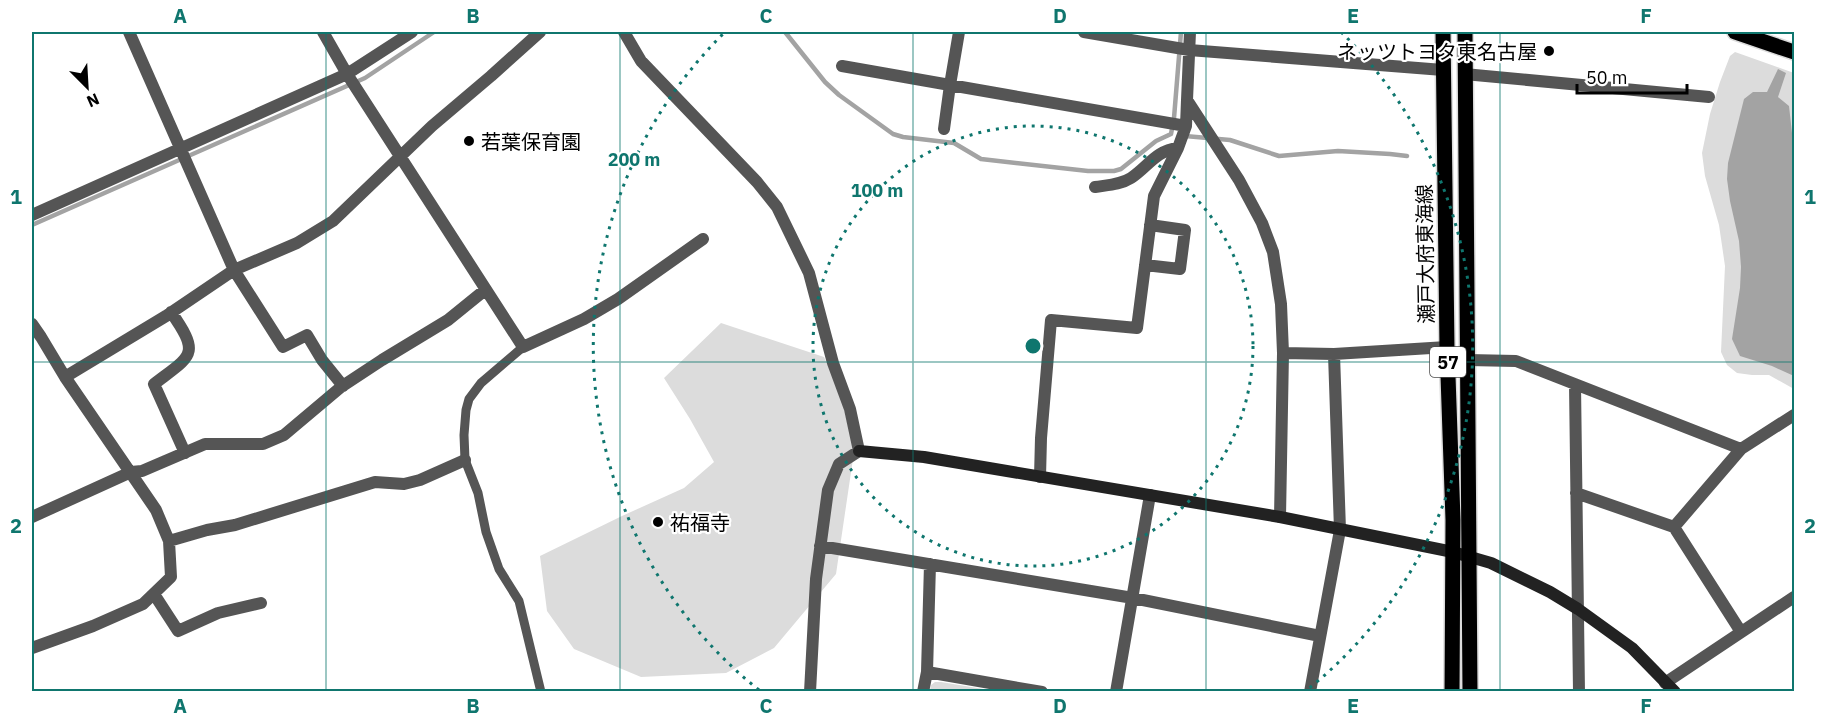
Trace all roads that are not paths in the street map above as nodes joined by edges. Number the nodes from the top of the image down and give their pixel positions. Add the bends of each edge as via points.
1 (129, 32) edge
2 (323, 32) edge
3 (412, 32) edge
4 (540, 32) edge
5 (624, 32) edge
6 (959, 32) edge
7 (1084, 32) edge
8 (1190, 32) edge
9 (1443, 32) edge
10 (1465, 32) edge
11 (1735, 32) edge
12 (1189, 50) junction
13 (1794, 52) edge
14 (842, 66) dead end
15 (1443, 70) junction
16 (347, 74) junction
17 (1464, 74) junction
18 (950, 85) junction
19 (1709, 96) dead end
20 (1188, 100) junction
21 (1186, 126) junction
22 (945, 129) dead end
23 (181, 147) junction
24 (1178, 148) junction
25 (400, 157) junction
26 (1095, 187) dead end
27 (32, 215) edge
28 (1150, 225) junction
29 (703, 239) dead end
30 (1145, 265) junction
31 (234, 270) junction
32 (485, 290) junction
33 (171, 312) junction
34 (32, 324) edge
35 (522, 347) junction
36 (1447, 347) junction
37 (1283, 353) junction
38 (1334, 354) junction
39 (1468, 360) junction
40 (65, 377) junction
41 (1575, 384) junction
42 (342, 386) junction
43 (1794, 415) edge
44 (1741, 449) junction
45 (859, 451) junction
46 (185, 453) junction
47 (465, 460) junction
48 (131, 472) junction
49 (1040, 477) junction
50 (1576, 493) junction
51 (1150, 495) junction
52 (32, 517) edge
53 (1280, 518) junction
54 (1674, 527) junction
55 (1340, 530) junction
56 (169, 541) junction
57 (820, 546) junction
58 (1461, 554) junction
59 (930, 564) junction
60 (154, 594) junction
61 (1794, 597) edge
62 (1133, 598) junction
63 (261, 603) dead end
64 (1578, 609) junction
65 (1740, 632) junction
66 (1320, 636) junction
67 (32, 648) edge
68 (927, 672) junction
69 (1670, 687) edge
70 (541, 692) edge
71 (810, 692) edge
72 (923, 692) edge
73 (1042, 692) edge
74 (1116, 692) edge
75 (1310, 692) edge
76 (1452, 692) edge
77 (1470, 692) edge
78 (1578, 692) edge

1 - 23 street
2 - 16 street
3 - 16 street
4 - 25 street
5 - 45 street via 641,61 777,207 809,273
6 - 18 street
7 - 12 street
8 - 12 street
9 - 15 main road, 瀬戸大府東海線 / 57
10 - 17 main road, 瀬戸大府東海線 / 57
11 - 13 main road
12 - 15 street
12 - 20 street
14 - 18 street
15 - 36 main road, 瀬戸大府東海線 / 57
16 - 23 street
16 - 25 street
17 - 19 street
17 - 39 main road, 瀬戸大府東海線 / 57
18 - 21 street
18 - 22 street
20 - 21 street
20 - 37 street via 1239,180 1268,237 1278,280
21 - 24 street
23 - 27 street
23 - 31 street
24 - 26 street via 1166,149 1131,178
24 - 28 street via 1154,196
25 - 31 street via 333,221 297,243
25 - 32 street
28 - 30 street
28 - 30 street via 1185,230 1180,269
29 - 35 street via 584,319
30 - 49 street via 1137,328 1051,320
31 - 33 street
31 - 42 street via 283,347 307,335
32 - 35 street
32 - 42 street via 448,320
33 - 40 street
33 - 46 street via 187,335 188,354 185,361 154,384
34 - 40 street
35 - 47 lane via 470,399 466,410
36 - 38 street
36 - 58 main road, 瀬戸大府東海線 / 57
37 - 38 street
37 - 53 street
38 - 55 street
39 - 41 street via 1516,361
39 - 58 main road, 瀬戸大府東海線 / 57
40 - 48 street
41 - 44 street
41 - 50 street
42 - 46 street via 284,435 263,444 205,444
43 - 44 street
44 - 54 street
45 - 49 street via 924,457
45 - 57 street via 839,464 828,490
46 - 48 street
47 - 56 street via 420,480 404,484 375,482
47 - 70 lane via 499,569 519,601
48 - 52 street
48 - 56 street via 156,510
49 - 51 street
50 - 54 street
50 - 64 street
51 - 53 street
51 - 62 street
53 - 55 street
54 - 65 street
55 - 58 street
55 - 66 street
56 - 60 street via 171,577
57 - 59 street
57 - 71 street
58 - 64 street via 1491,563
58 - 76 main road, 瀬戸大府東海線 / 57
58 - 77 main road, 瀬戸大府東海線 / 57
59 - 62 street
59 - 68 street
60 - 63 street via 178,631 218,613
60 - 67 street via 143,604
61 - 65 street
62 - 66 street
62 - 74 street
64 - 69 street via 1632,648
64 - 78 street
65 - 69 street
66 - 75 street
68 - 72 street
68 - 73 street

